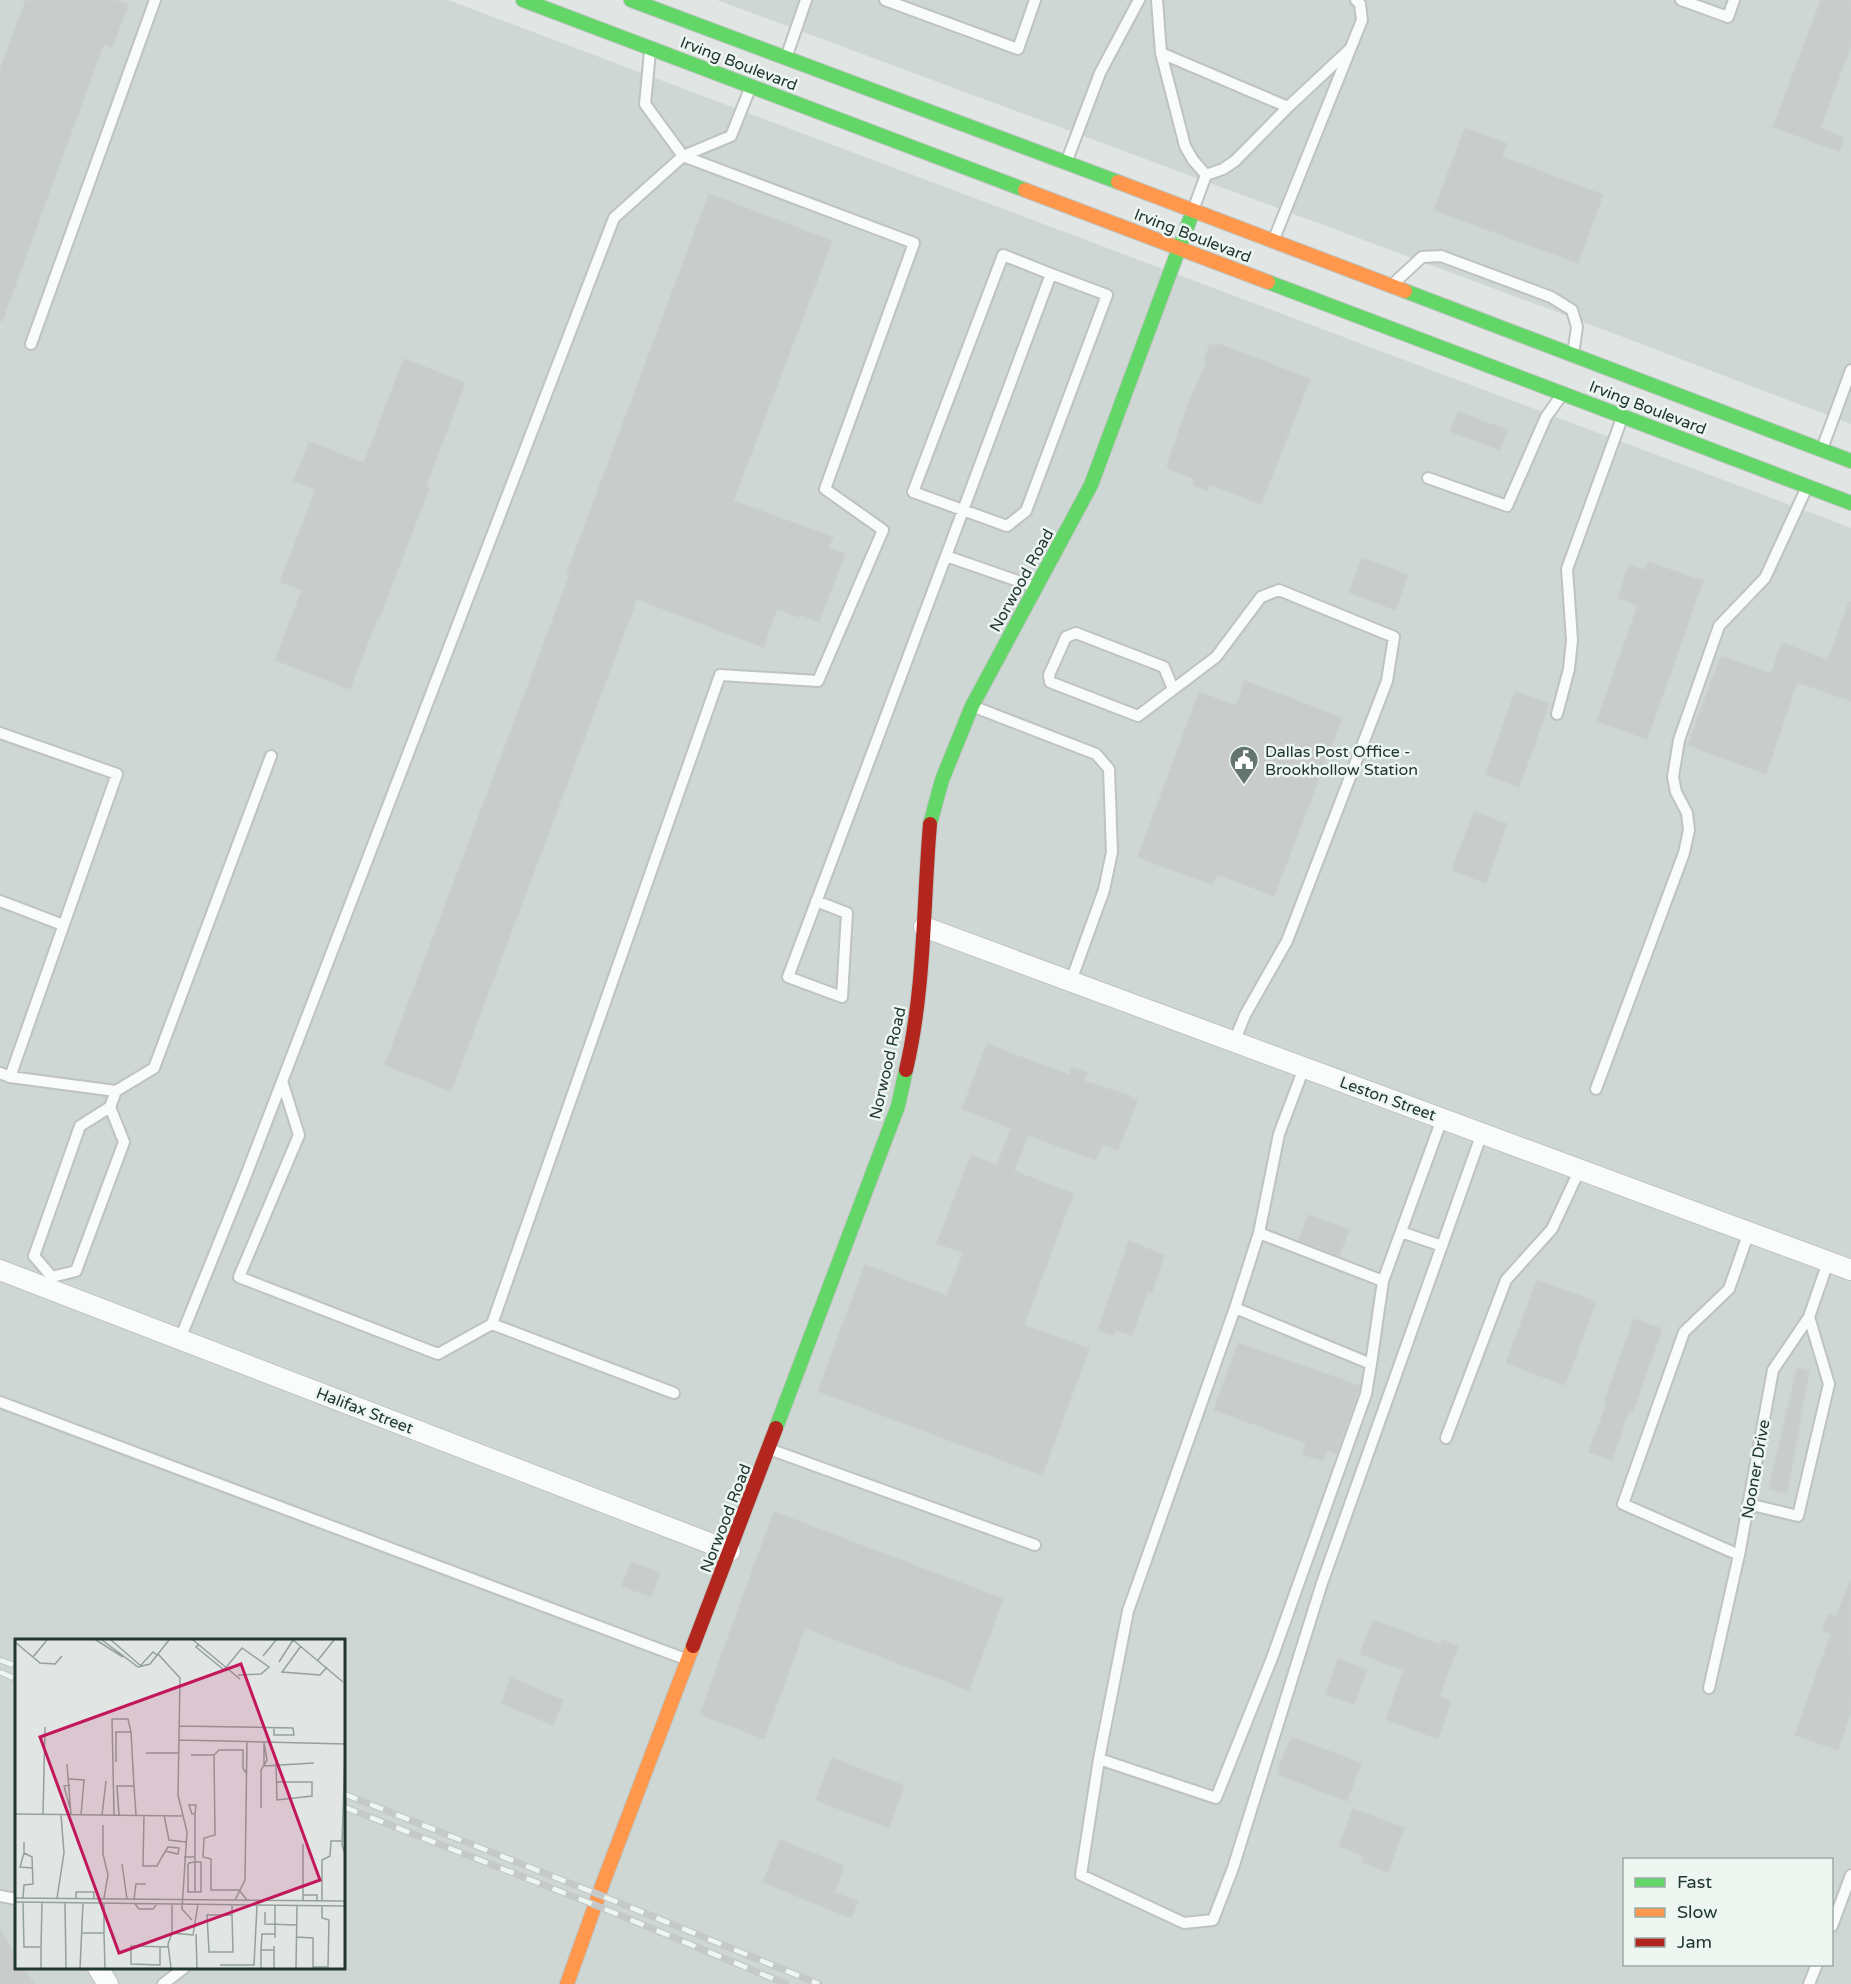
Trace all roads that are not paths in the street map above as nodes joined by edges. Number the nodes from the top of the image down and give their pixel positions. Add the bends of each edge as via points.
1 (155, 0) edge
2 (524, 0) edge
3 (631, 0) edge
4 (806, 0) edge
5 (885, 0) edge
6 (1035, 0) edge
7 (1139, 0) edge
8 (1157, 0) edge
9 (1681, 0) edge
10 (1734, 0) edge
11 (1360, 1) edge
12 (1353, 47) junction
13 (650, 48) junction
14 (1161, 53) junction
15 (786, 58) junction
16 (752, 81) junction
17 (1288, 107) junction
18 (683, 156) junction
19 (1066, 163) junction
20 (1206, 175) junction
21 (1193, 211) junction
22 (1273, 240) junction
23 (1181, 248) junction
24 (1051, 274) junction
25 (1392, 286) junction
26 (31, 344) dead end
27 (1575, 359) junction
28 (1851, 370) edge
29 (1565, 388) junction
30 (1625, 411) junction
31 (1820, 454) junction
32 (1851, 461) edge
33 (1428, 477) dead end
34 (1809, 482) junction
35 (1851, 503) edge
36 (963, 511) junction
37 (946, 556) junction
38 (1035, 587) junction
39 (1173, 689) junction
40 (972, 706) junction
41 (1557, 714) dead end
42 (0, 733) edge
43 (271, 756) dead end
44 (0, 901) edge
45 (816, 901) junction
46 (63, 925) junction
47 (924, 927) junction
48 (1071, 981) junction
49 (1234, 1042) junction
50 (1304, 1068) junction
51 (5, 1075) edge
52 (282, 1081) junction
53 (1596, 1089) dead end
54 (116, 1091) junction
55 (110, 1107) junction
56 (1442, 1119) junction
57 (1482, 1134) junction
58 (1580, 1170) junction
59 (1401, 1232) junction
60 (1749, 1232) junction
61 (1259, 1233) junction
62 (1442, 1245) junction
63 (1828, 1262) junction
64 (0, 1270) edge
65 (1851, 1270) edge
66 (1383, 1281) junction
67 (50, 1283) junction
68 (1235, 1308) junction
69 (1809, 1317) junction
70 (492, 1324) junction
71 (180, 1339) junction
72 (1371, 1364) junction
73 (674, 1394) dead end
74 (0, 1402) edge
75 (1446, 1438) dead end
76 (768, 1449) junction
77 (1748, 1504) junction
78 (1035, 1545) dead end
79 (730, 1551) junction
80 (1739, 1555) junction
81 (688, 1660) junction
82 (1709, 1688) dead end
83 (1100, 1759) junction
84 (1851, 1875) edge
85 (0, 1896) edge
86 (15, 1899) edge
87 (1833, 1923) edge
88 (1817, 1966) edge
89 (99, 1969) edge
90 (183, 1969) edge
91 (108, 1984) edge
92 (163, 1984) edge
93 (567, 1984) edge
94 (1809, 1984) edge

1 - 26 lane
2 - 13 main road, Irving Boulevard via 571,13
3 - 15 main road, Irving Boulevard via 762,54
4 - 15 lane
5 - 6 lane via 1018,49
7 - 19 lane via 1100,73
8 - 14 lane
9 - 10 lane via 1728,17
11 - 12 lane via 1362,20
12 - 17 lane
12 - 22 lane
13 - 16 main road, Irving Boulevard
13 - 18 lane via 645,104
14 - 17 lane
14 - 20 lane via 1185,146
15 - 19 main road, Irving Boulevard
16 - 18 lane via 731,136
16 - 23 main road, Irving Boulevard
17 - 20 lane via 1235,161
18 - 52 lane via 614,218
18 - 70 lane via 914,243 825,489 883,530 818,681 720,675
19 - 21 main road, Irving Boulevard
20 - 21 lane
21 - 22 main road, Irving Boulevard
21 - 23 main road, Norwood Road
22 - 25 main road, Irving Boulevard
23 - 29 main road, Irving Boulevard
23 - 38 main road, Norwood Road via 1091,485
24 - 36 lane
24 - 36 lane via 1003,255 913,492
24 - 36 lane via 1107,295 1026,511 1007,526
25 - 27 main road, Irving Boulevard
25 - 27 lane via 1422,257 1441,256 1551,297 1572,310 1577,327
27 - 31 main road, Irving Boulevard
28 - 31 lane
29 - 30 main road, Irving Boulevard
29 - 33 lane via 1546,417 1507,506
30 - 34 main road, Irving Boulevard
30 - 41 lane via 1567,569 1572,640
31 - 32 main road, Irving Boulevard
34 - 35 main road, Irving Boulevard
34 - 53 lane via 1765,578 1719,626 1705,663 1679,740 1673,777 1687,813 1689,830 1684,853
36 - 37 lane
37 - 38 lane
37 - 45 lane
38 - 40 main road, Norwood Road
39 - 39 lane via 1138,716 1050,682 1049,675 1066,637 1076,633 1164,667
39 - 49 lane via 1216,657 1261,597 1279,590 1394,637 1387,681 1296,920
40 - 47 main road, Norwood Road via 942,780 930,822
40 - 48 lane via 1096,754 1108,769 1112,852 1104,890
42 - 46 lane via 117,774
43 - 54 lane via 154,1068
44 - 46 lane
45 - 45 lane via 788,977 842,997 847,913
46 - 51 lane
47 - 48 street, Leston Street
47 - 76 main road, Norwood Road via 913,1041 898,1106
48 - 49 street, Leston Street
49 - 50 street, Leston Street
50 - 56 street, Leston Street
50 - 61 lane via 1279,1134
51 - 54 lane
52 - 70 lane via 298,1135 239,1277 438,1354
52 - 71 lane
54 - 55 lane
55 - 67 lane via 124,1142 76,1271
55 - 67 lane via 80,1126 34,1256
56 - 57 street, Leston Street
56 - 59 lane
57 - 58 street, Leston Street
57 - 62 lane
58 - 60 street, Leston Street
58 - 75 lane via 1552,1229 1506,1280
59 - 62 lane
59 - 66 lane
60 - 63 street, Leston Street
60 - 80 lane via 1729,1289 1684,1332 1623,1504
61 - 66 lane
61 - 68 lane
62 - 83 lane via 1322,1583 1233,1868 1213,1920 1184,1923 1081,1875
63 - 65 street, Leston Street
63 - 69 lane, Nooner Drive
64 - 67 street, Halifax Street
66 - 72 lane
67 - 71 street, Halifax Street
68 - 72 lane
68 - 83 lane via 1128,1611
69 - 77 lane, Nooner Drive via 1773,1371
69 - 77 lane via 1829,1384 1798,1516
70 - 73 lane
71 - 79 street, Halifax Street
72 - 83 lane via 1366,1394 1272,1658 1216,1798
74 - 81 lane
76 - 78 lane
76 - 79 main road, Norwood Road
77 - 80 lane, Nooner Drive
79 - 81 main road, Norwood Road
80 - 82 lane, Nooner Drive
81 - 93 main road, Norwood Road
84 - 87 lane
85 - 86 lane
88 - 94 lane
89 - 91 street
90 - 92 lane

